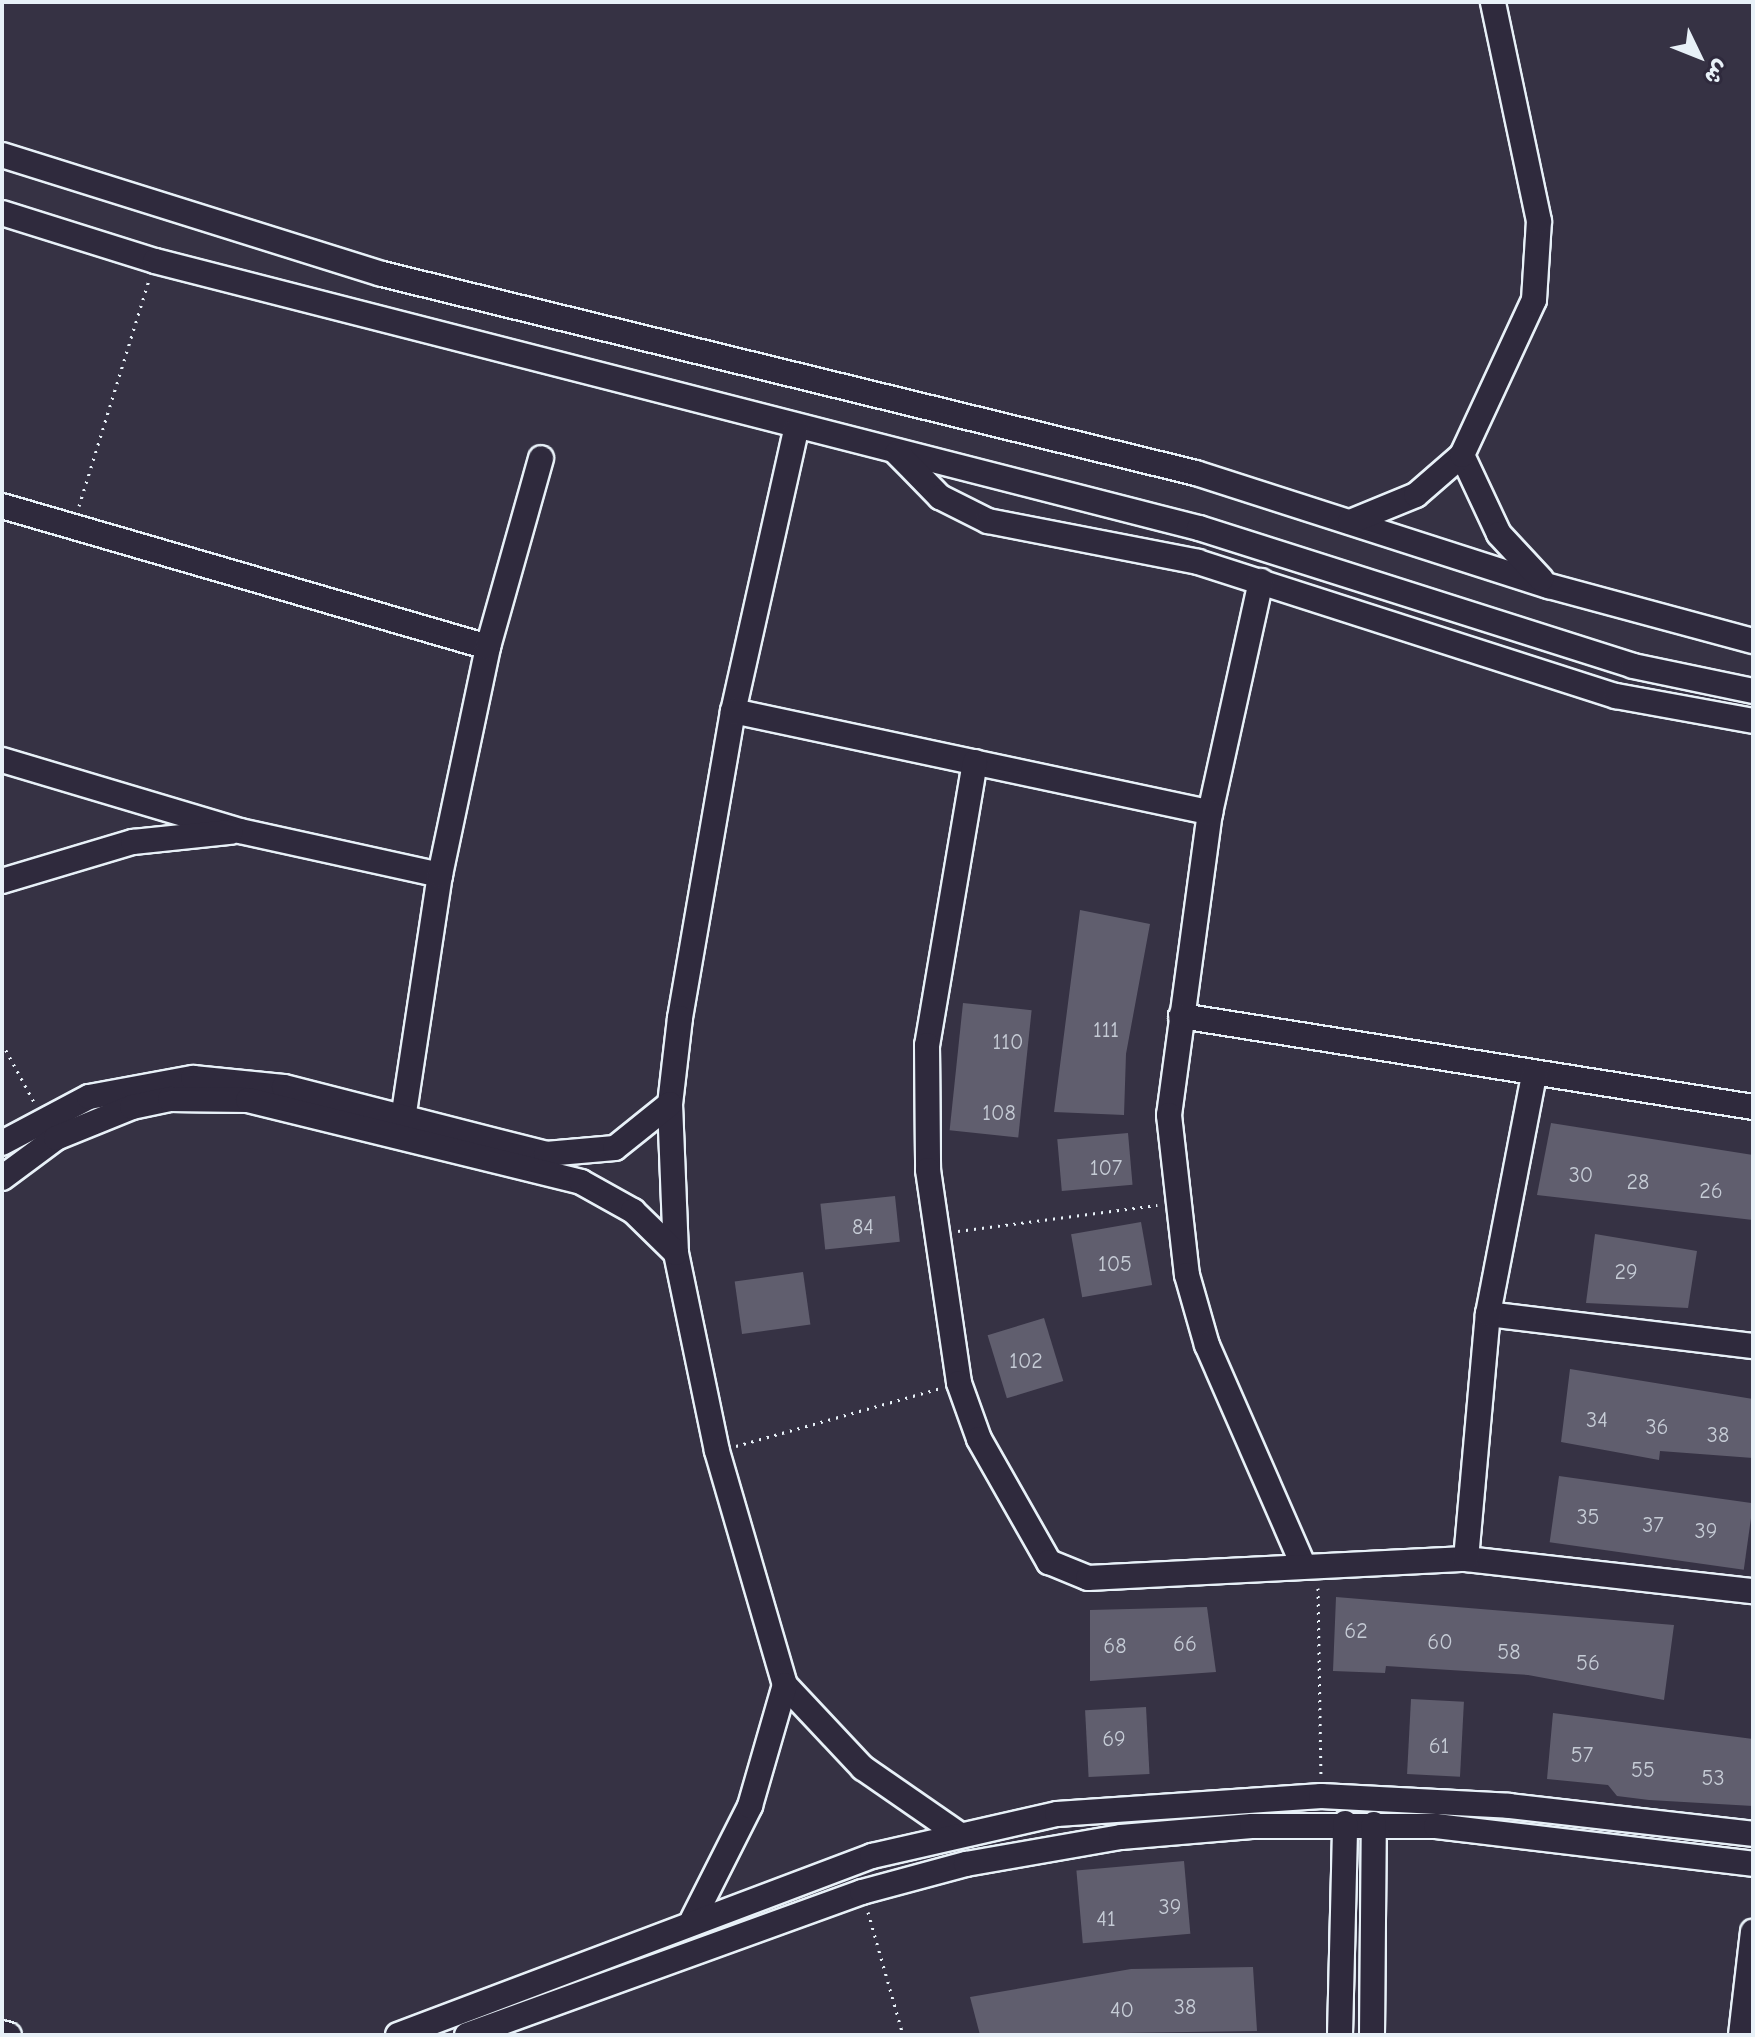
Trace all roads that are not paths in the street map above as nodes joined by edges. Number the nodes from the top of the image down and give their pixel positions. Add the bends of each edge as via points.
1 (1493, 2) edge
2 (2, 155) edge
3 (2, 213) edge
4 (796, 430) junction
5 (897, 453) junction
6 (1462, 455) junction
7 (541, 458) dead end
8 (2, 506) edge
9 (1350, 522) junction
10 (1261, 581) junction
11 (1549, 586) junction
12 (1753, 641) edge
13 (488, 647) junction
14 (1753, 691) edge
15 (733, 711) junction
16 (1753, 721) edge
17 (2, 760) edge
18 (975, 762) junction
19 (1210, 812) junction
20 (240, 831) junction
21 (440, 875) junction
22 (2, 881) edge
23 (1181, 1016) junction
24 (1534, 1074) junction
25 (670, 1104) junction
26 (1753, 1107) edge
27 (403, 1119) junction
28 (2, 1143) edge
29 (544, 1162) junction
30 (2, 1178) edge
31 (676, 1253) junction
32 (1488, 1314) junction
33 (1753, 1346) edge
34 (1466, 1559) junction
35 (1310, 1562) junction
36 (1753, 1591) edge
37 (785, 1685) junction
38 (1118, 1806) junction
39 (1345, 1823) junction
40 (1374, 1824) junction
41 (957, 1833) junction
42 (1753, 1834) edge
43 (1121, 1837) junction
44 (1751, 1868) edge
45 (693, 1919) junction
46 (1753, 1932) edge
47 (593, 1956) junction
48 (603, 1983) junction
49 (490, 2030) edge
50 (2, 2033) edge
51 (9, 2035) edge
52 (398, 2035) edge
53 (467, 2035) edge
54 (1340, 2035) edge
55 (1372, 2035) edge
56 (1741, 2035) edge

1 - 6 street via 1542,261 1534,300
2 - 9 street via 382,274 643,343 1057,437
3 - 4 street via 155,261
4 - 5 street
4 - 15 street
5 - 10 street via 940,497 988,521
5 - 14 street via 1199,528 1633,666
6 - 9 street via 1416,495
6 - 11 street via 1499,534
7 - 13 street
8 - 13 street
9 - 11 street
10 - 16 street via 1616,696
10 - 19 street
11 - 12 street
13 - 21 street
15 - 18 street
15 - 25 street
17 - 20 street
18 - 19 street
18 - 35 street via 927,1045 937,1233 959,1383 1005,1489 1040,1550 1062,1572 1088,1578
19 - 23 street
20 - 21 street
20 - 22 street via 133,842
21 - 27 street
23 - 24 street
23 - 35 street via 1169,1115 1177,1203 1212,1360
24 - 26 street
24 - 32 street
25 - 29 street via 615,1148
25 - 31 street
27 - 28 street via 254,1081 193,1078 113,1089 42,1116
27 - 29 street
29 - 30 street via 209,1096 96,1120
29 - 31 street via 608,1194
31 - 37 street via 717,1451
32 - 33 street
32 - 34 street
34 - 35 street
34 - 36 street
37 - 41 street via 863,1768
37 - 45 street via 750,1806
38 - 41 street
38 - 42 street via 1321,1796 1509,1806
38 - 43 street
39 - 40 street
39 - 43 street
39 - 54 street
40 - 44 street via 1508,1832
40 - 55 street
41 - 45 street
43 - 48 street via 966,1864 862,1892
45 - 47 street
46 - 56 street
47 - 48 street
47 - 52 street
48 - 49 street
49 - 53 street
50 - 51 street

